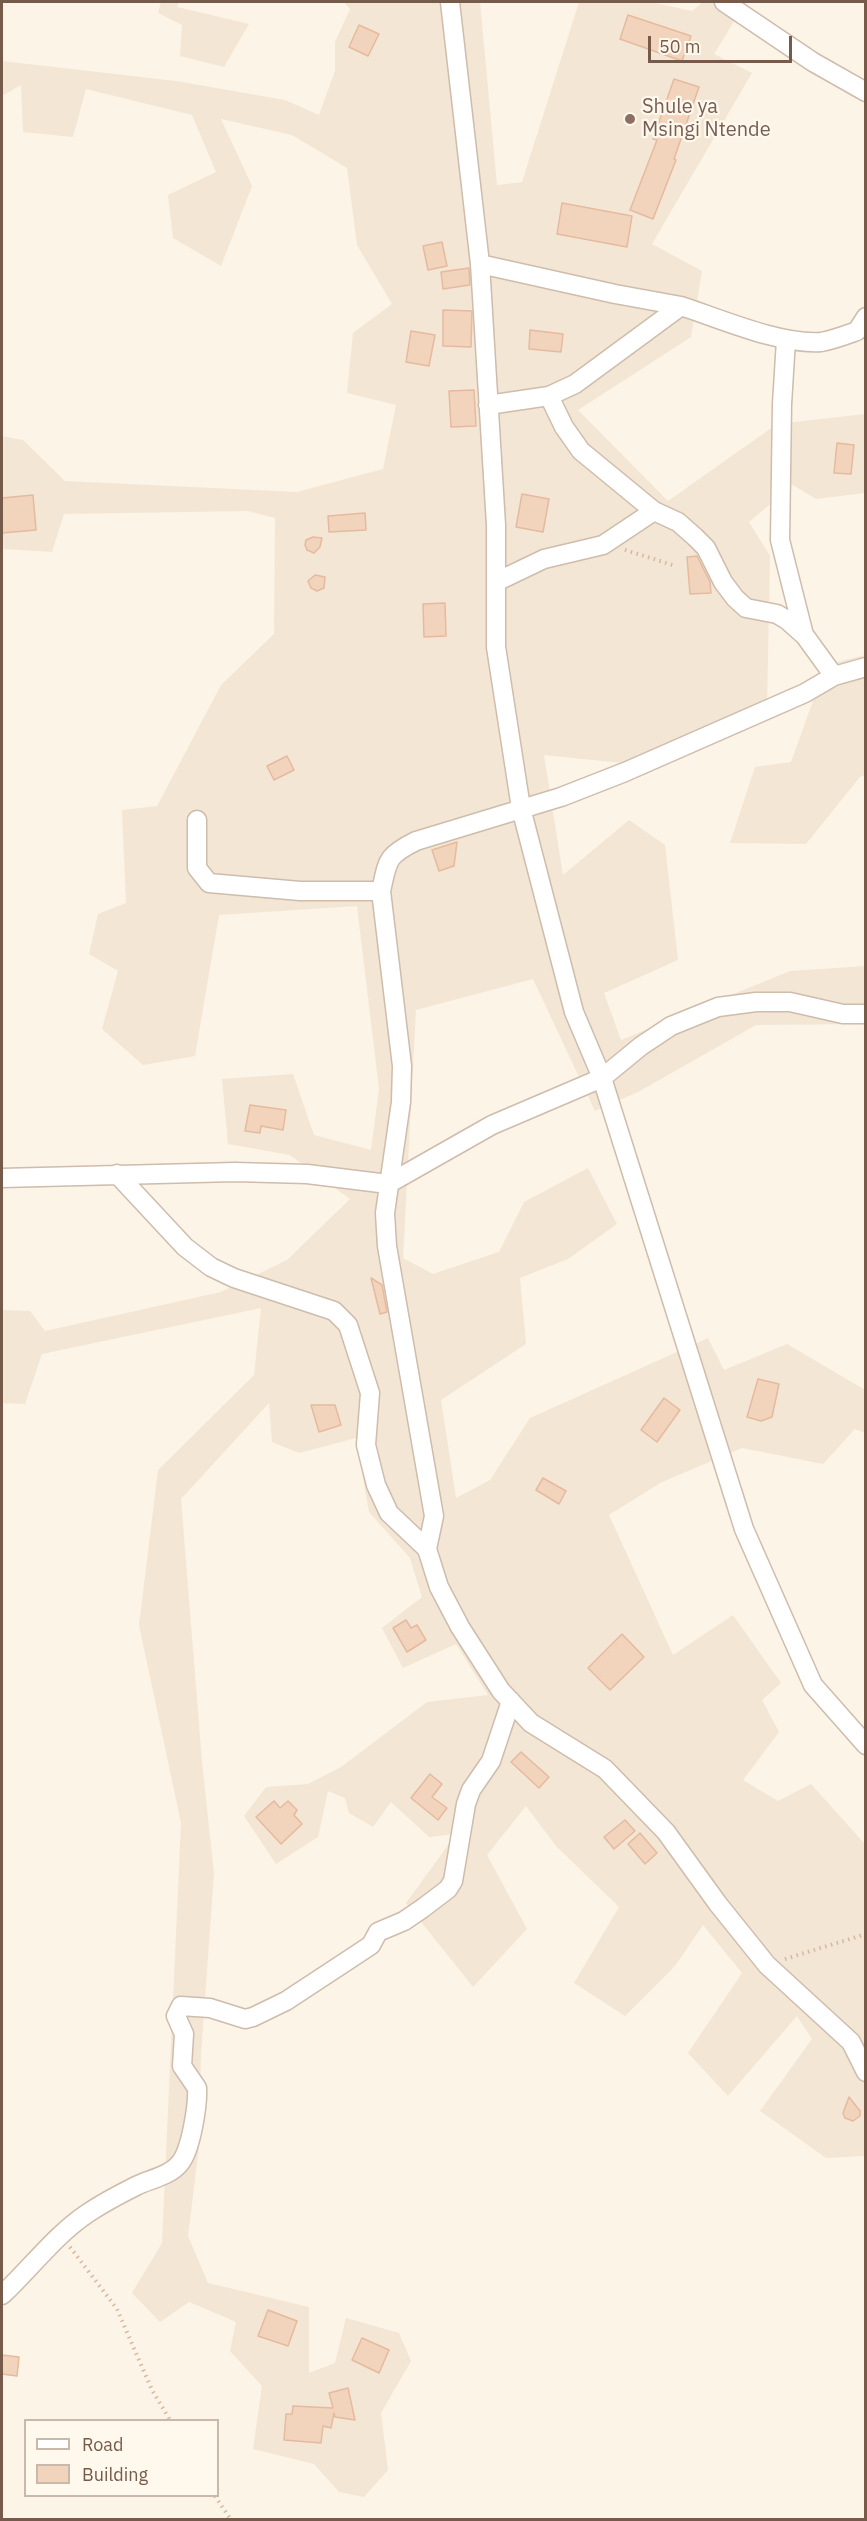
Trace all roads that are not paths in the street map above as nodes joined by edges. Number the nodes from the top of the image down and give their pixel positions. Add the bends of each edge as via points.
1 (450, 2) edge
2 (724, 2) edge
3 (866, 92) edge
4 (480, 264) junction
5 (681, 306) junction
6 (866, 317) edge
7 (786, 340) junction
8 (549, 396) junction
9 (488, 405) junction
10 (654, 511) junction
11 (496, 582) junction
12 (805, 636) junction
13 (866, 668) edge
14 (834, 676) junction
15 (521, 808) junction
16 (197, 820) dead end
17 (381, 891) junction
18 (866, 1014) edge
19 (602, 1078) junction
20 (117, 1174) junction
21 (2, 1178) edge
22 (388, 1184) junction
23 (427, 1549) junction
24 (511, 1701) junction
25 (866, 1745) edge
26 (866, 2072) edge
27 (2, 2295) edge

1 - 4 street
2 - 3 street via 813,62
4 - 5 street
4 - 9 street
5 - 7 street
5 - 8 street via 575,384
6 - 7 street via 857,331 838,338 821,342
7 - 12 street via 780,540
8 - 9 street
8 - 10 street via 580,451
9 - 11 street
10 - 11 street via 603,546 544,559
10 - 12 street via 678,522 706,548 723,582 746,608 777,614
11 - 15 street via 496,647
12 - 14 street
13 - 14 street
14 - 15 street via 805,693 625,772
15 - 17 street via 416,841 394,852
15 - 19 street via 574,1012
16 - 17 street via 197,868 209,883 300,891
17 - 22 street via 402,1066 401,1102
18 - 19 street via 843,1014 790,1002 718,1007 671,1026
19 - 22 street via 492,1125
19 - 25 street via 744,1529 813,1685
20 - 21 street
20 - 22 street via 275,1173
20 - 23 street via 185,1247 211,1267 334,1311 348,1325 370,1393 366,1445 376,1485 389,1513
22 - 23 street via 387,1246 434,1516
23 - 24 street via 439,1587 460,1627
24 - 26 street via 531,1723 605,1769 666,1832 767,1965 850,2042
24 - 27 street via 491,1761 466,1804 453,1881 448,1889 404,1921 378,1932 371,1945 286,2001 253,2017 237,2018 210,2008 181,2006 176,2016 184,2034 182,2066 197,2088 198,2098 183,2159 154,2180 137,2185 88,2213

